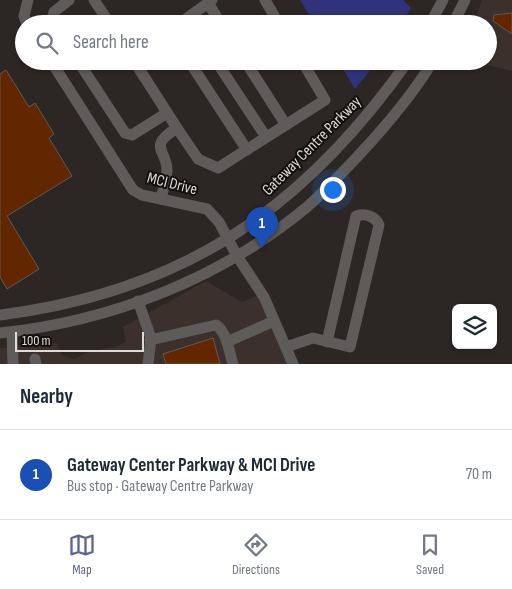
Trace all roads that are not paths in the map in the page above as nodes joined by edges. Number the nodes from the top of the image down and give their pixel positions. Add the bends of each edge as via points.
1 (28, 0) edge
2 (69, 0) edge
3 (94, 0) edge
4 (265, 0) edge
5 (442, 0) edge
6 (465, 0) edge
7 (210, 2) edge
8 (24, 15) edge
9 (53, 15) edge
10 (104, 15) edge
11 (194, 15) edge
12 (216, 15) edge
13 (274, 15) edge
14 (434, 15) edge
15 (458, 15) edge
16 (57, 70) edge
17 (84, 70) edge
18 (140, 70) edge
19 (195, 70) edge
20 (222, 70) edge
21 (251, 70) edge
22 (307, 70) edge
23 (402, 70) edge
24 (427, 70) edge
25 (167, 113) junction
26 (286, 125) junction
27 (177, 128) junction
28 (266, 137) junction
29 (246, 150) junction
30 (161, 199) junction
31 (228, 240) junction
32 (237, 256) junction
33 (138, 301) junction
34 (0, 315) edge
35 (274, 322) junction
36 (12, 332) junction
37 (0, 333) edge
38 (150, 340) junction
39 (227, 342) junction
40 (327, 342) junction
41 (286, 347) junction
42 (13, 364) edge
43 (148, 364) edge
44 (233, 364) edge
45 (293, 364) edge

1 - 8 street
2 - 9 street
3 - 10 street
4 - 13 street
5 - 14 street
6 - 15 street
7 - 11 street
7 - 12 street
16 - 30 street, MCI Drive via 133,190
17 - 25 street via 125,133 132,135
18 - 25 street
19 - 29 street
20 - 28 street
21 - 26 street
22 - 26 street via 325,100
23 - 31 street, Gateway Centre Parkway via 383,96 303,182
24 - 32 street via 405,104 325,190 284,224
25 - 27 street
26 - 28 street
27 - 29 street via 198,159 218,168
27 - 30 street via 162,142 160,151 167,171
28 - 29 street
30 - 31 street, MCI Drive via 207,210 219,222
31 - 32 street, MCI Drive
31 - 34 street, Gateway Centre Parkway via 167,272 140,282 42,310
32 - 33 street via 188,282
32 - 35 street, MCI Drive via 264,297
33 - 36 street via 62,323
33 - 38 street
35 - 39 street
35 - 41 street, MCI Drive
36 - 37 street
36 - 42 street
38 - 39 street via 216,324
38 - 43 street
39 - 44 street
40 - 40 street via 350,347 379,225 370,216 356,216
40 - 41 street via 312,338
41 - 45 street, MCI Drive

